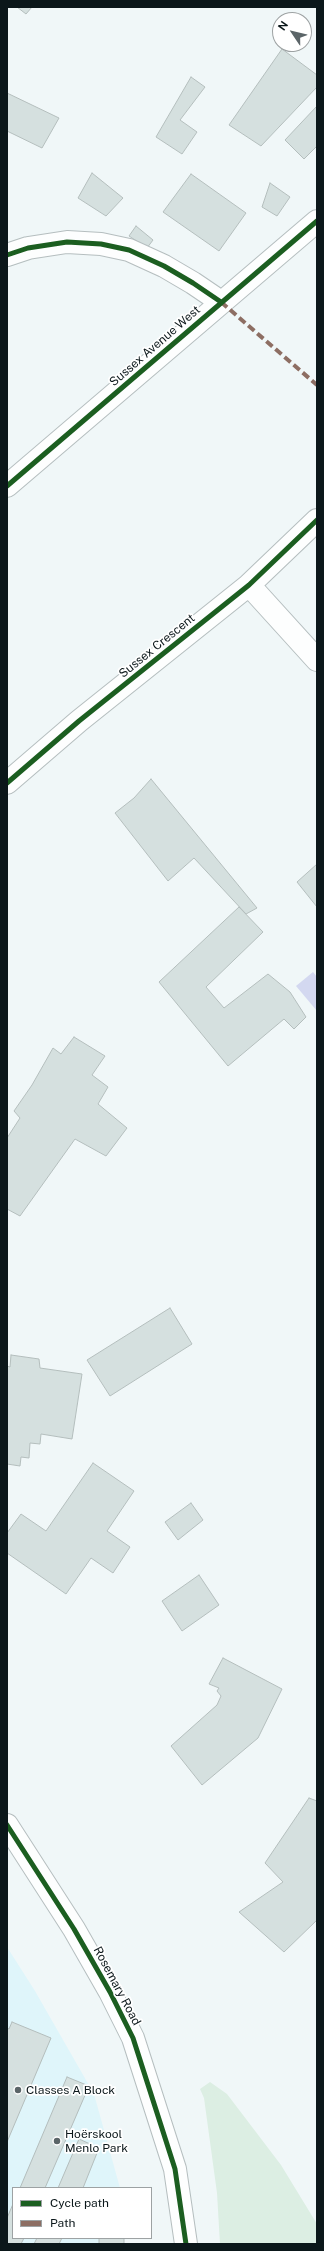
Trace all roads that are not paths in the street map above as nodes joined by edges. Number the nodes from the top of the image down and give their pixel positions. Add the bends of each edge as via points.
1 (317, 221) edge
2 (7, 255) edge
3 (221, 302) junction
4 (7, 486) edge
5 (317, 520) edge
6 (249, 585) junction
7 (317, 660) edge
8 (7, 783) edge
9 (7, 1825) edge
10 (186, 2244) edge

1 - 3 street, Sussex Avenue West
2 - 3 street via 28,248 67,242 101,244 129,250 193,282
3 - 4 street, Sussex Avenue West
5 - 6 street, Sussex Crescent
6 - 7 street
6 - 8 street, Sussex Crescent
9 - 10 street, Rosemary Road via 78,1936 133,2038 175,2169

